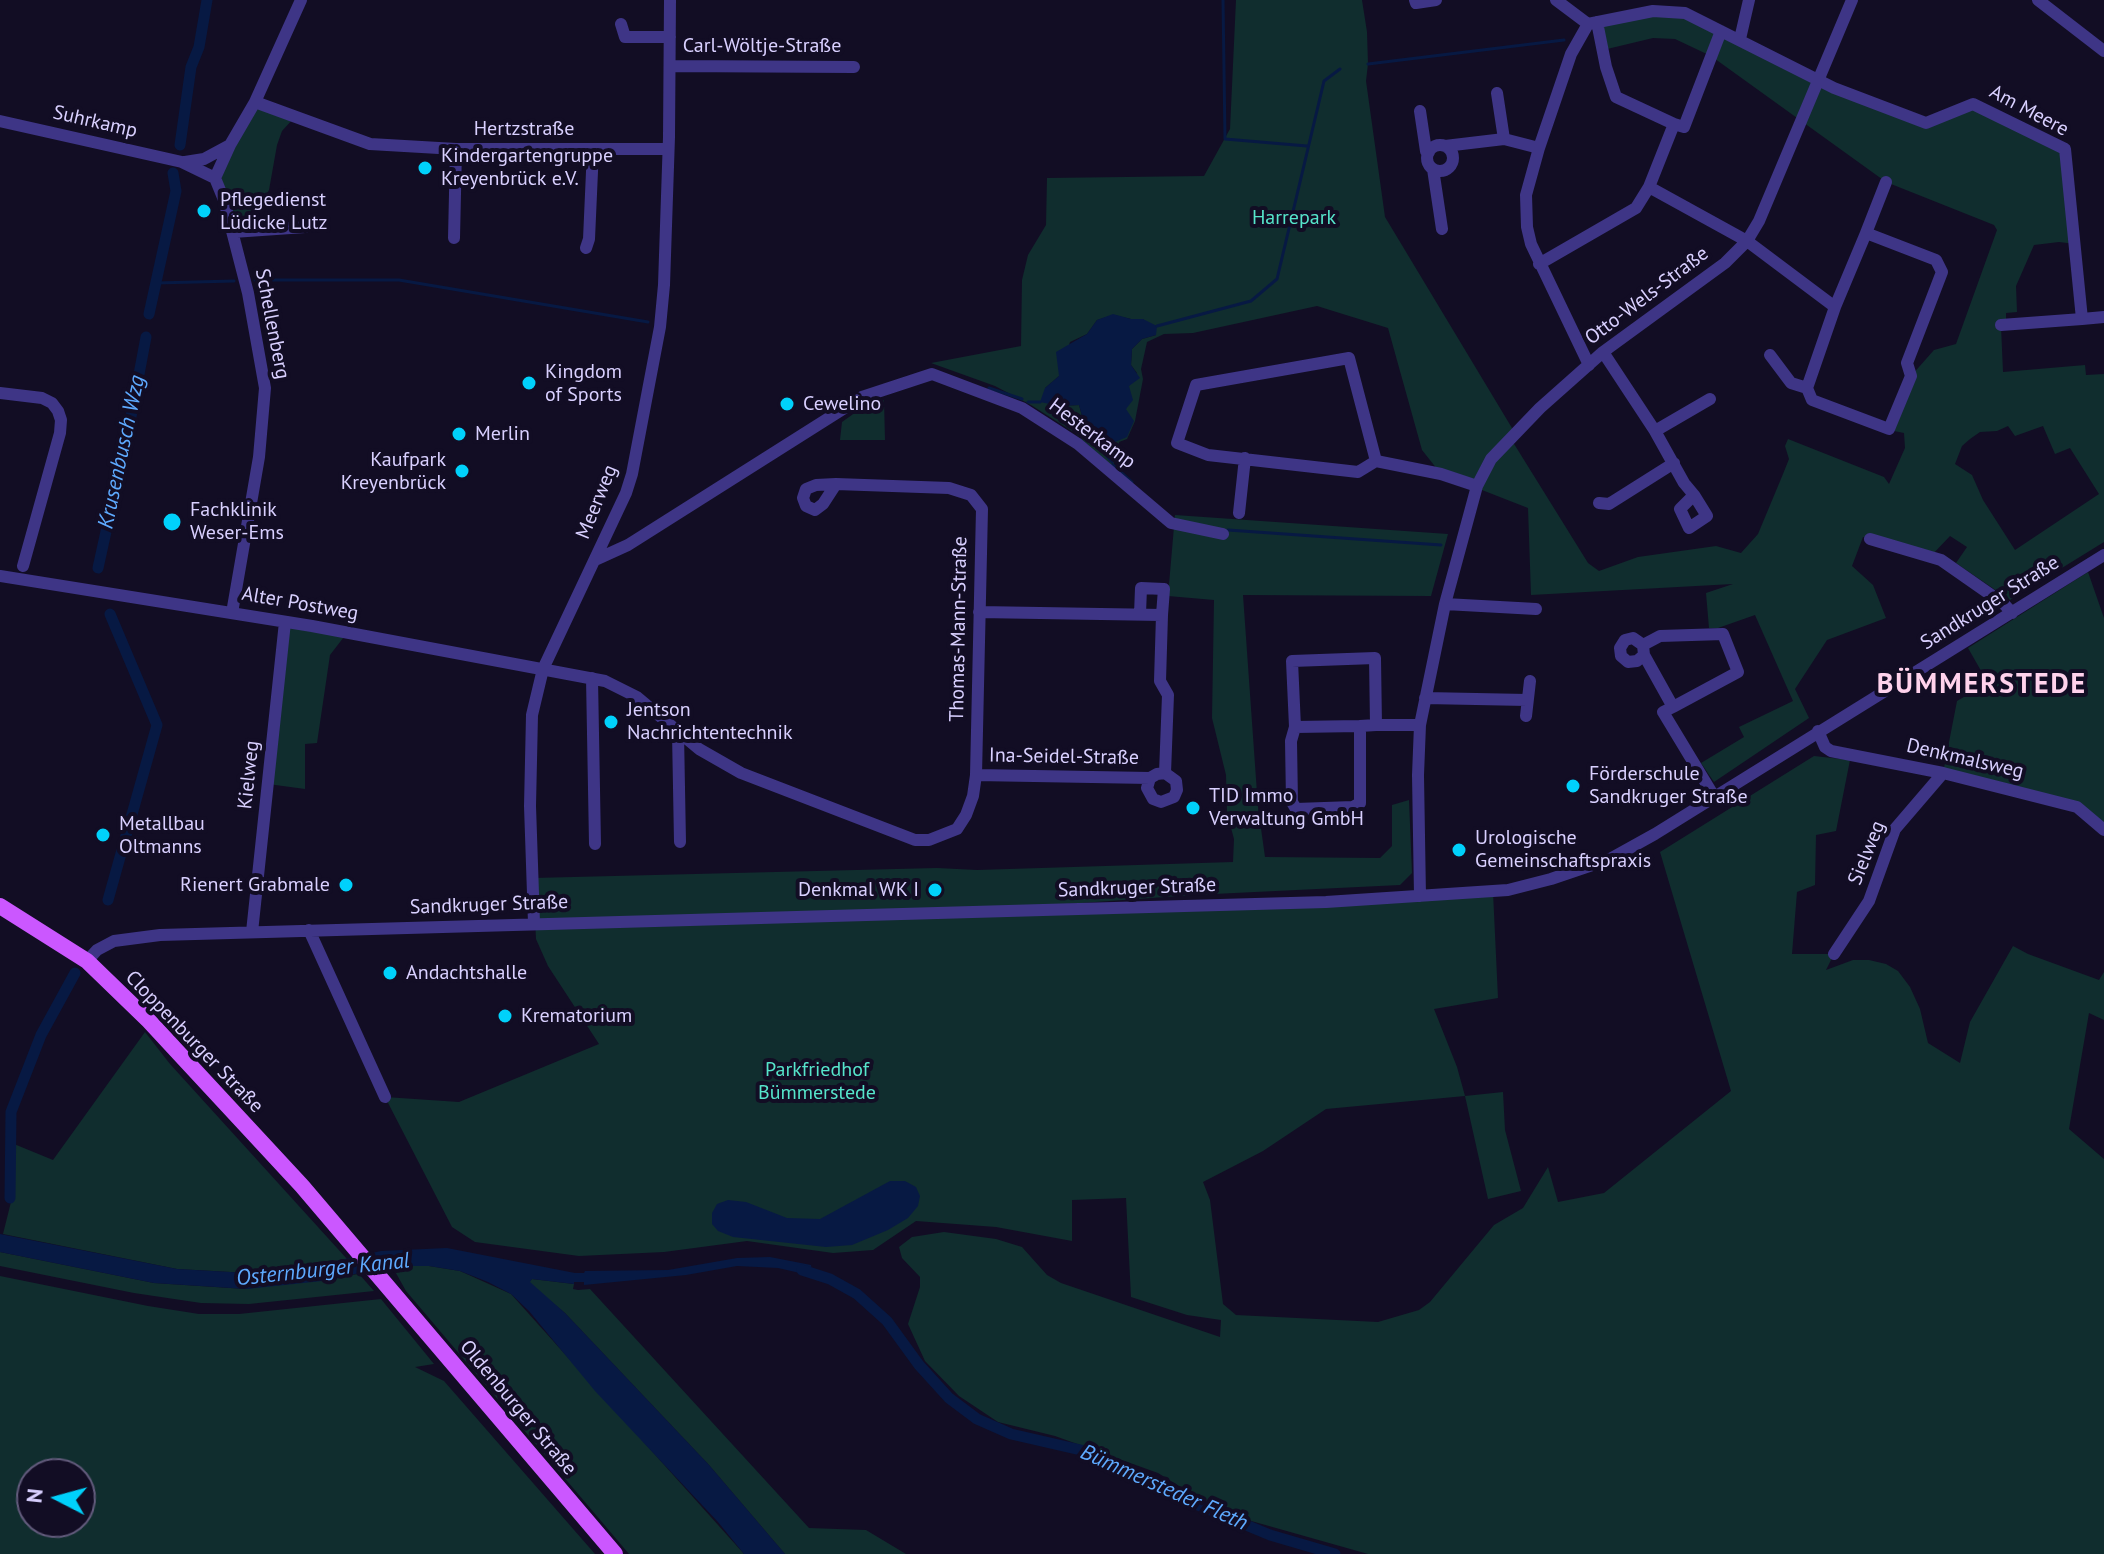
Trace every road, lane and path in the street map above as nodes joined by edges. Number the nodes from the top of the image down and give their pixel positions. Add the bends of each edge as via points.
1 (301, 0) edge
2 (670, 0) edge
3 (1415, 0) edge
4 (1436, 0) edge
5 (1556, 0) edge
6 (1749, 0) edge
7 (1852, 0) edge
8 (2038, 0) edge
9 (1654, 6) edge
10 (1592, 23) junction
11 (621, 24) dead end
12 (1721, 31) junction
13 (670, 37) junction
14 (1740, 39) junction
15 (2104, 51) edge
16 (670, 66) junction
17 (854, 67) dead end
18 (1818, 81) junction
19 (1497, 93) dead end
20 (255, 102) junction
21 (1420, 111) dead end
22 (0, 121) edge
23 (1674, 124) junction
24 (1504, 139) junction
25 (230, 145) junction
26 (1445, 146) junction
27 (1539, 148) junction
28 (456, 149) junction
29 (593, 149) junction
30 (668, 149) junction
31 (1429, 152) junction
32 (182, 162) junction
33 (1433, 169) junction
34 (215, 178) junction
35 (1886, 182) dead end
36 (1649, 187) junction
37 (305, 227) dead end
38 (1442, 229) dead end
39 (233, 232) junction
40 (1866, 233) junction
41 (454, 238) dead end
42 (1747, 241) junction
43 (586, 248) dead end
44 (1539, 264) junction
45 (1835, 307) junction
46 (2104, 317) edge
47 (2082, 319) junction
48 (2001, 325) dead end
49 (1603, 352) junction
50 (1770, 355) dead end
51 (1589, 365) junction
52 (1807, 388) junction
53 (0, 393) edge
54 (1710, 399) dead end
55 (1655, 431) junction
56 (1245, 458) junction
57 (1376, 461) junction
58 (1674, 463) junction
59 (836, 484) dead end
60 (1477, 486) junction
61 (1694, 495) dead end
62 (1599, 503) dead end
63 (1239, 513) dead end
64 (1223, 534) dead end
65 (1870, 539) dead end
66 (2104, 555) edge
67 (595, 560) junction
68 (23, 566) dead end
69 (0, 576) edge
70 (1445, 604) junction
71 (1536, 609) dead end
72 (979, 612) junction
73 (232, 613) junction
74 (2012, 613) junction
75 (1140, 614) junction
76 (1162, 615) junction
77 (285, 622) junction
78 (543, 669) junction
79 (592, 678) junction
80 (1530, 681) dead end
81 (1425, 698) junction
82 (1527, 700) junction
83 (1673, 707) junction
84 (1526, 716) dead end
85 (1376, 725) junction
86 (1420, 725) junction
87 (1360, 726) junction
88 (1295, 727) junction
89 (1818, 731) junction
90 (678, 733) junction
91 (1165, 773) junction
92 (1943, 773) junction
93 (976, 775) junction
94 (1150, 778) junction
95 (1715, 798) junction
96 (891, 829) joint
97 (2104, 830) edge
98 (680, 842) dead end
99 (595, 844) dead end
100 (1420, 896) junction
101 (0, 906) edge
102 (534, 923) junction
103 (309, 930) junction
104 (252, 932) junction
105 (1834, 954) dead end
106 (87, 961) junction
107 (385, 1097) dead end
108 (389, 1289) joint
109 (615, 1554) edge

1 - 20 street
2 - 13 street, Meerweg
3 - 4 street
5 - 10 street
6 - 14 street
7 - 18 street, Otto-Wels-Straße
8 - 15 street
9 - 10 street
9 - 12 street via 1685,13
10 - 23 street via 1616,97
10 - 27 street via 1571,54
11 - 13 street via 625,37
12 - 14 street
12 - 23 street via 1684,127
13 - 16 street, Meerweg
14 - 18 street
16 - 17 street, Carl-Wöltje-Straße
16 - 30 street, Meerweg
18 - 42 street, Otto-Wels-Straße
18 - 47 street, Am Meere via 1926,123 1973,104 2065,149
19 - 24 street
20 - 25 street
20 - 28 street, Hertzstraße via 370,144
21 - 31 street
22 - 32 street, Suhrkamp
23 - 36 street
24 - 26 street
24 - 27 street
25 - 32 street, Suhrkamp via 204,159
25 - 34 street
26 - 31 street
26 - 33 street via 1451,164 1441,171
27 - 44 street via 1525,211
28 - 29 street, Hertzstraße
28 - 41 street, Hertzstraße
29 - 30 street, Hertzstraße
29 - 43 street, Hertzstraße
30 - 67 street, Meerweg via 660,327 632,474
31 - 33 street
32 - 34 street, Suhrkamp
33 - 38 street
34 - 39 street, Schellenberg
35 - 40 street
36 - 42 street
36 - 44 street via 1636,208
37 - 39 street
39 - 73 street, Schellenberg via 265,388
40 - 45 street
40 - 52 street via 1936,260 1942,272 1907,363 1911,376 1889,429 1812,400
42 - 45 street
42 - 49 street, Otto-Wels-Straße
44 - 51 street
45 - 52 street
46 - 47 street
47 - 48 street
49 - 51 street, Otto-Wels-Straße
49 - 55 street
50 - 52 street via 1791,383
51 - 60 street, Otto-Wels-Straße via 1510,438
53 - 68 street via 42,398 52,403 61,420
54 - 55 street
55 - 58 street
56 - 57 street via 1358,472
56 - 57 street via 1208,455 1177,443 1196,385 1349,358
56 - 63 street
57 - 60 street
58 - 61 street
58 - 62 street via 1609,504
59 - 72 street, Thomas-Mann-Straße via 949,488 971,495 982,509
60 - 70 street, Otto-Wels-Straße
64 - 67 street, Hesterkamp via 1171,523 1078,444 1022,408 932,374 862,397 628,545
65 - 74 street via 1941,560
66 - 74 street, Sandkruger Straße
67 - 78 street, Meerweg
69 - 73 street, Alter Postweg
70 - 71 street
70 - 81 street, Otto-Wels-Straße
72 - 75 street
72 - 93 street, Thomas-Mann-Straße
73 - 77 street, Alter Postweg
74 - 89 street, Sandkruger Straße
75 - 76 street
75 - 76 street via 1141,588 1164,589
76 - 91 street, Ina-Seidel-Straße via 1160,681 1168,695
77 - 78 street, Alter Postweg
77 - 104 street, Kielweg
78 - 79 street, Alter Postweg
78 - 102 street, Meerweg via 530,746
79 - 90 street, Alter Postweg via 637,697
79 - 99 street
80 - 82 street
81 - 82 street
81 - 86 street, Otto-Wels-Straße
82 - 84 street
83 - 83 street via 1644,650 1660,636 1723,634 1738,672
83 - 95 street via 1663,712
85 - 86 street
85 - 87 street
85 - 88 street via 1375,658 1292,661
86 - 100 street, Otto-Wels-Straße
87 - 88 street
87 - 88 street via 1360,803 1296,809 1291,772
89 - 92 street, Denkmalsweg via 1831,751
89 - 95 street, Sandkruger Straße
90 - 96 street, Alter Postweg via 741,773
90 - 98 street
91 - 94 street, Ina-Seidel-Straße
91 - 94 street, Ina-Seidel-Straße via 1176,781 1177,790 1168,801 1150,795
92 - 97 street, Denkmalsweg via 2077,807
92 - 105 street, Sielweg via 1895,829 1869,901
93 - 94 street, Ina-Seidel-Straße
93 - 96 street, Thomas-Mann-Straße via 970,806 957,829 929,840
95 - 100 street, Sandkruger Straße via 1610,859 1551,879 1499,891
100 - 102 street, Sandkruger Straße
101 - 106 main road, Cloppenburger Straße
102 - 103 street, Sandkruger Straße
103 - 104 street, Sandkruger Straße
103 - 107 street
104 - 106 street, Sandkruger Straße via 122,938 102,946
106 - 108 main road, Cloppenburger Straße via 149,1021
108 - 109 main road, Oldenburger Straße

